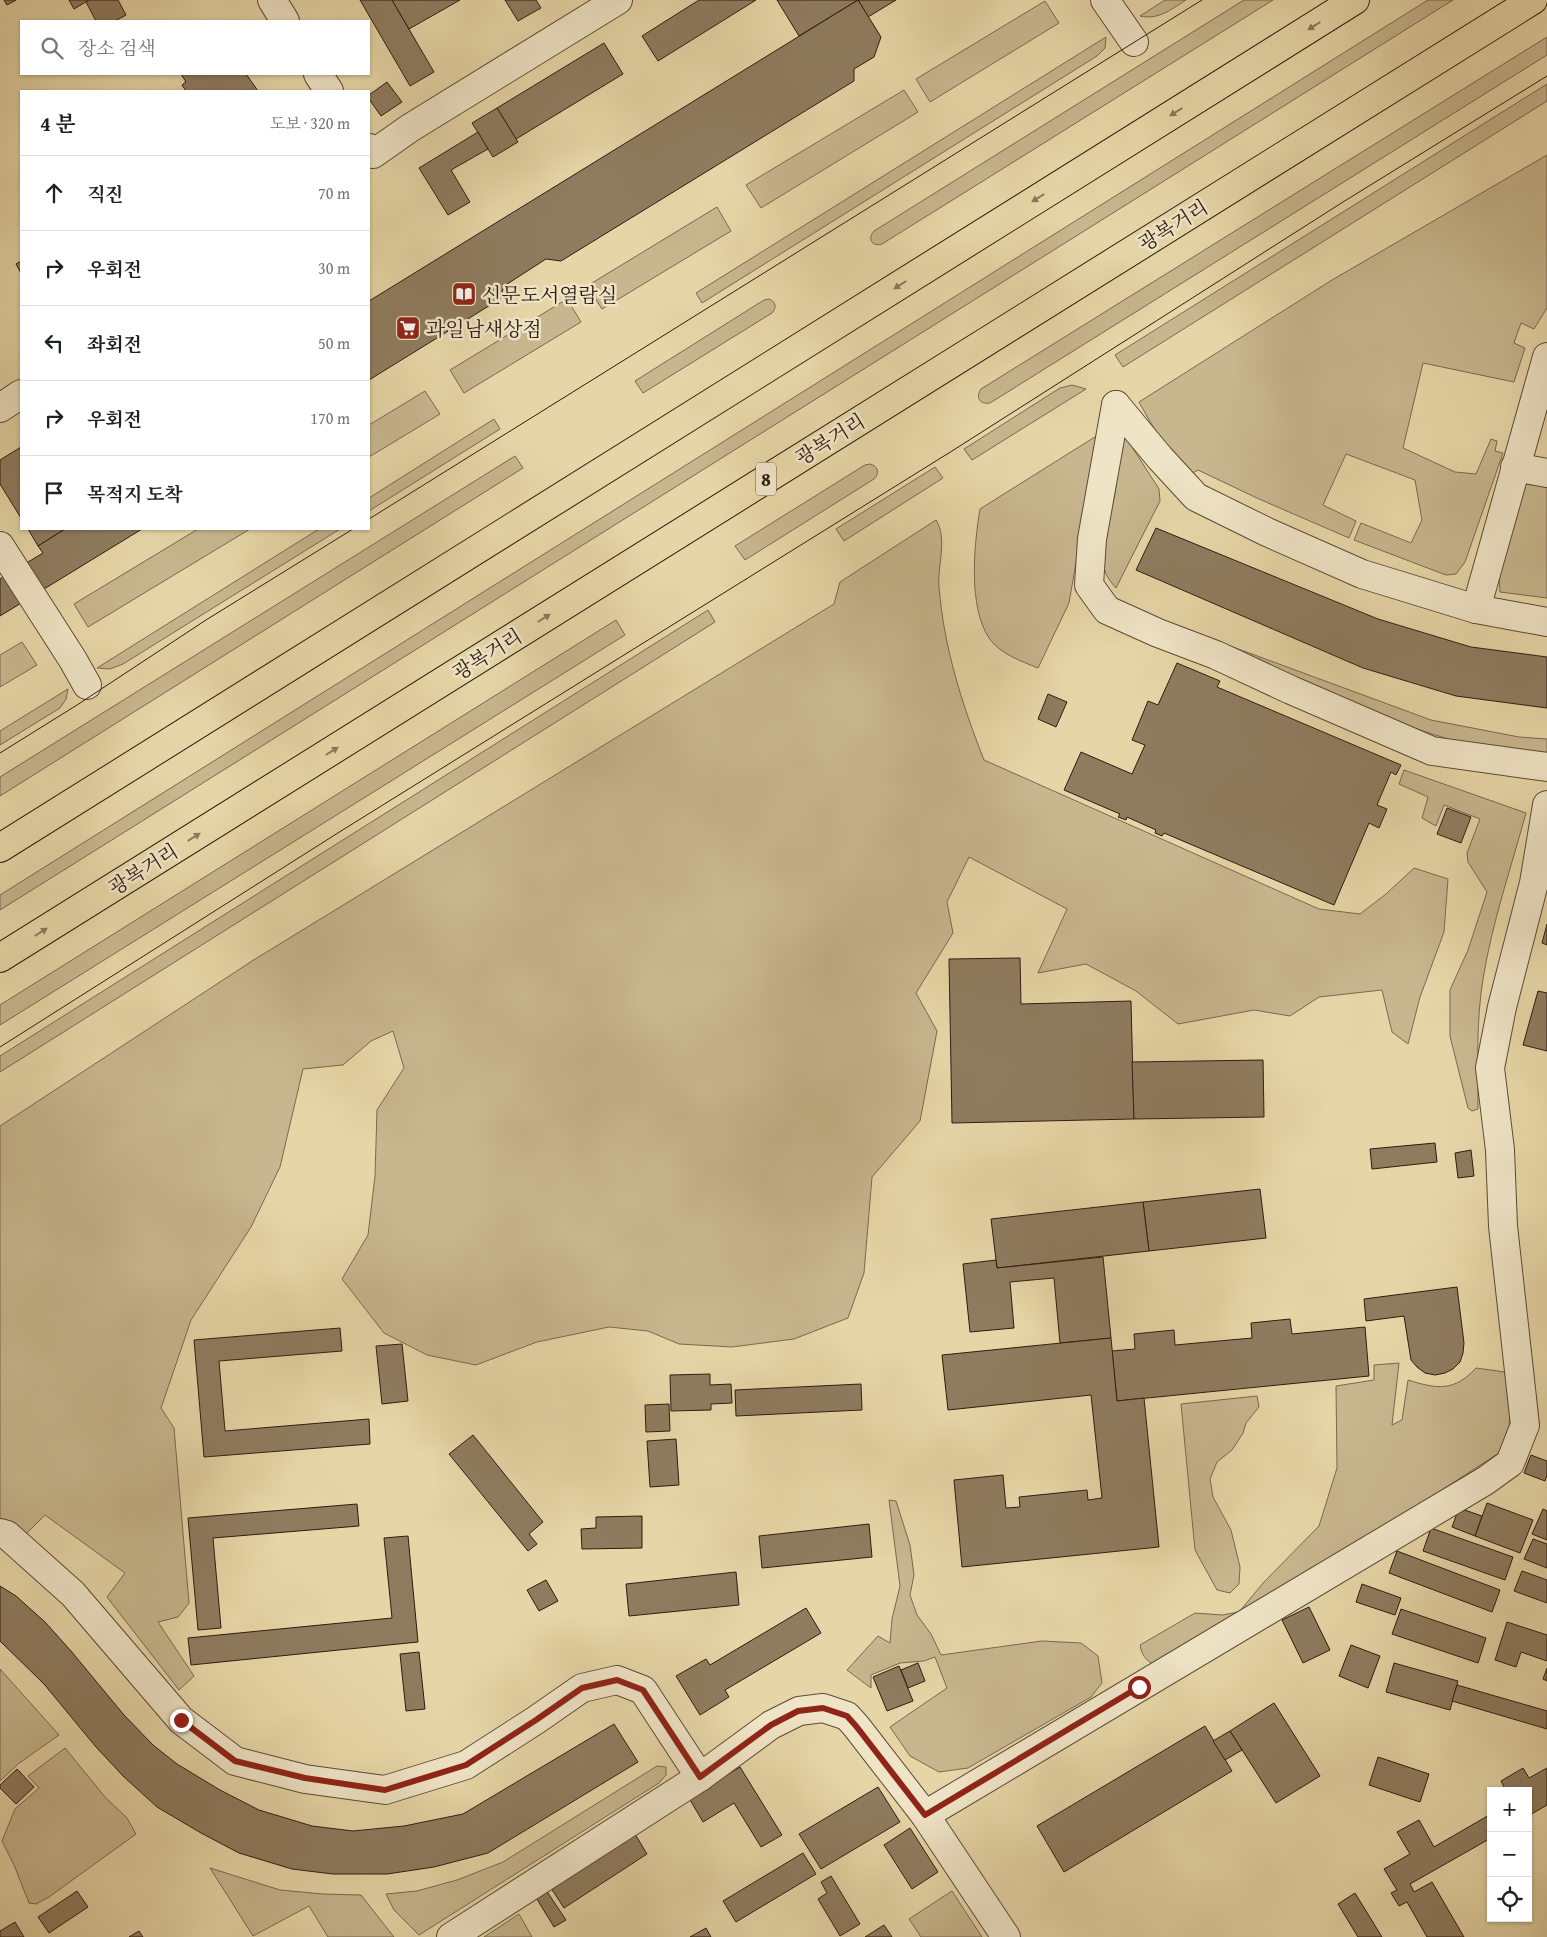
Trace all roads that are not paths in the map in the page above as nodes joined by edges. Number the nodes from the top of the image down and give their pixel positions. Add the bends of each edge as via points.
1 (272, 0) edge
2 (618, 0) edge
3 (1105, 0) edge
4 (1355, 0) edge
5 (1533, 0) edge
6 (284, 20) edge
7 (1134, 42) dead end
8 (319, 75) edge
9 (328, 90) edge
10 (370, 153) edge
11 (1547, 357) edge
12 (20, 395) edge
13 (0, 408) edge
14 (1515, 467) junction
15 (1547, 473) edge
16 (0, 546) edge
17 (1476, 609) junction
18 (1547, 622) edge
19 (87, 685) dead end
20 (1547, 767) edge
21 (1547, 805) edge
22 (0, 848) edge
23 (0, 958) edge
24 (0, 1532) edge
25 (700, 1777) junction
26 (925, 1815) junction
27 (451, 1937) edge
28 (1006, 1937) edge

1 - 6 street
2 - 10 street
3 - 7 street
4 -> 22 highway
23 -> 5 highway, 광복거리 / 8
8 - 9 street
11 - 14 street
12 - 13 street
14 - 15 street
14 - 17 street
16 - 19 street
17 - 18 street
17 - 20 street via 1362,574 1196,497 1116,405 1092,539 1089,585 1107,610 1432,751
21 - 26 street via 1534,883 1490,1068 1525,1425 1510,1463 1486,1481
24 - 25 street via 7,1534 73,1594 181,1720 235,1761 305,1778 385,1790 466,1765 582,1688 617,1680 643,1690
25 - 26 street via 771,1725 798,1711 823,1708 847,1716
25 - 27 street
26 - 28 street

